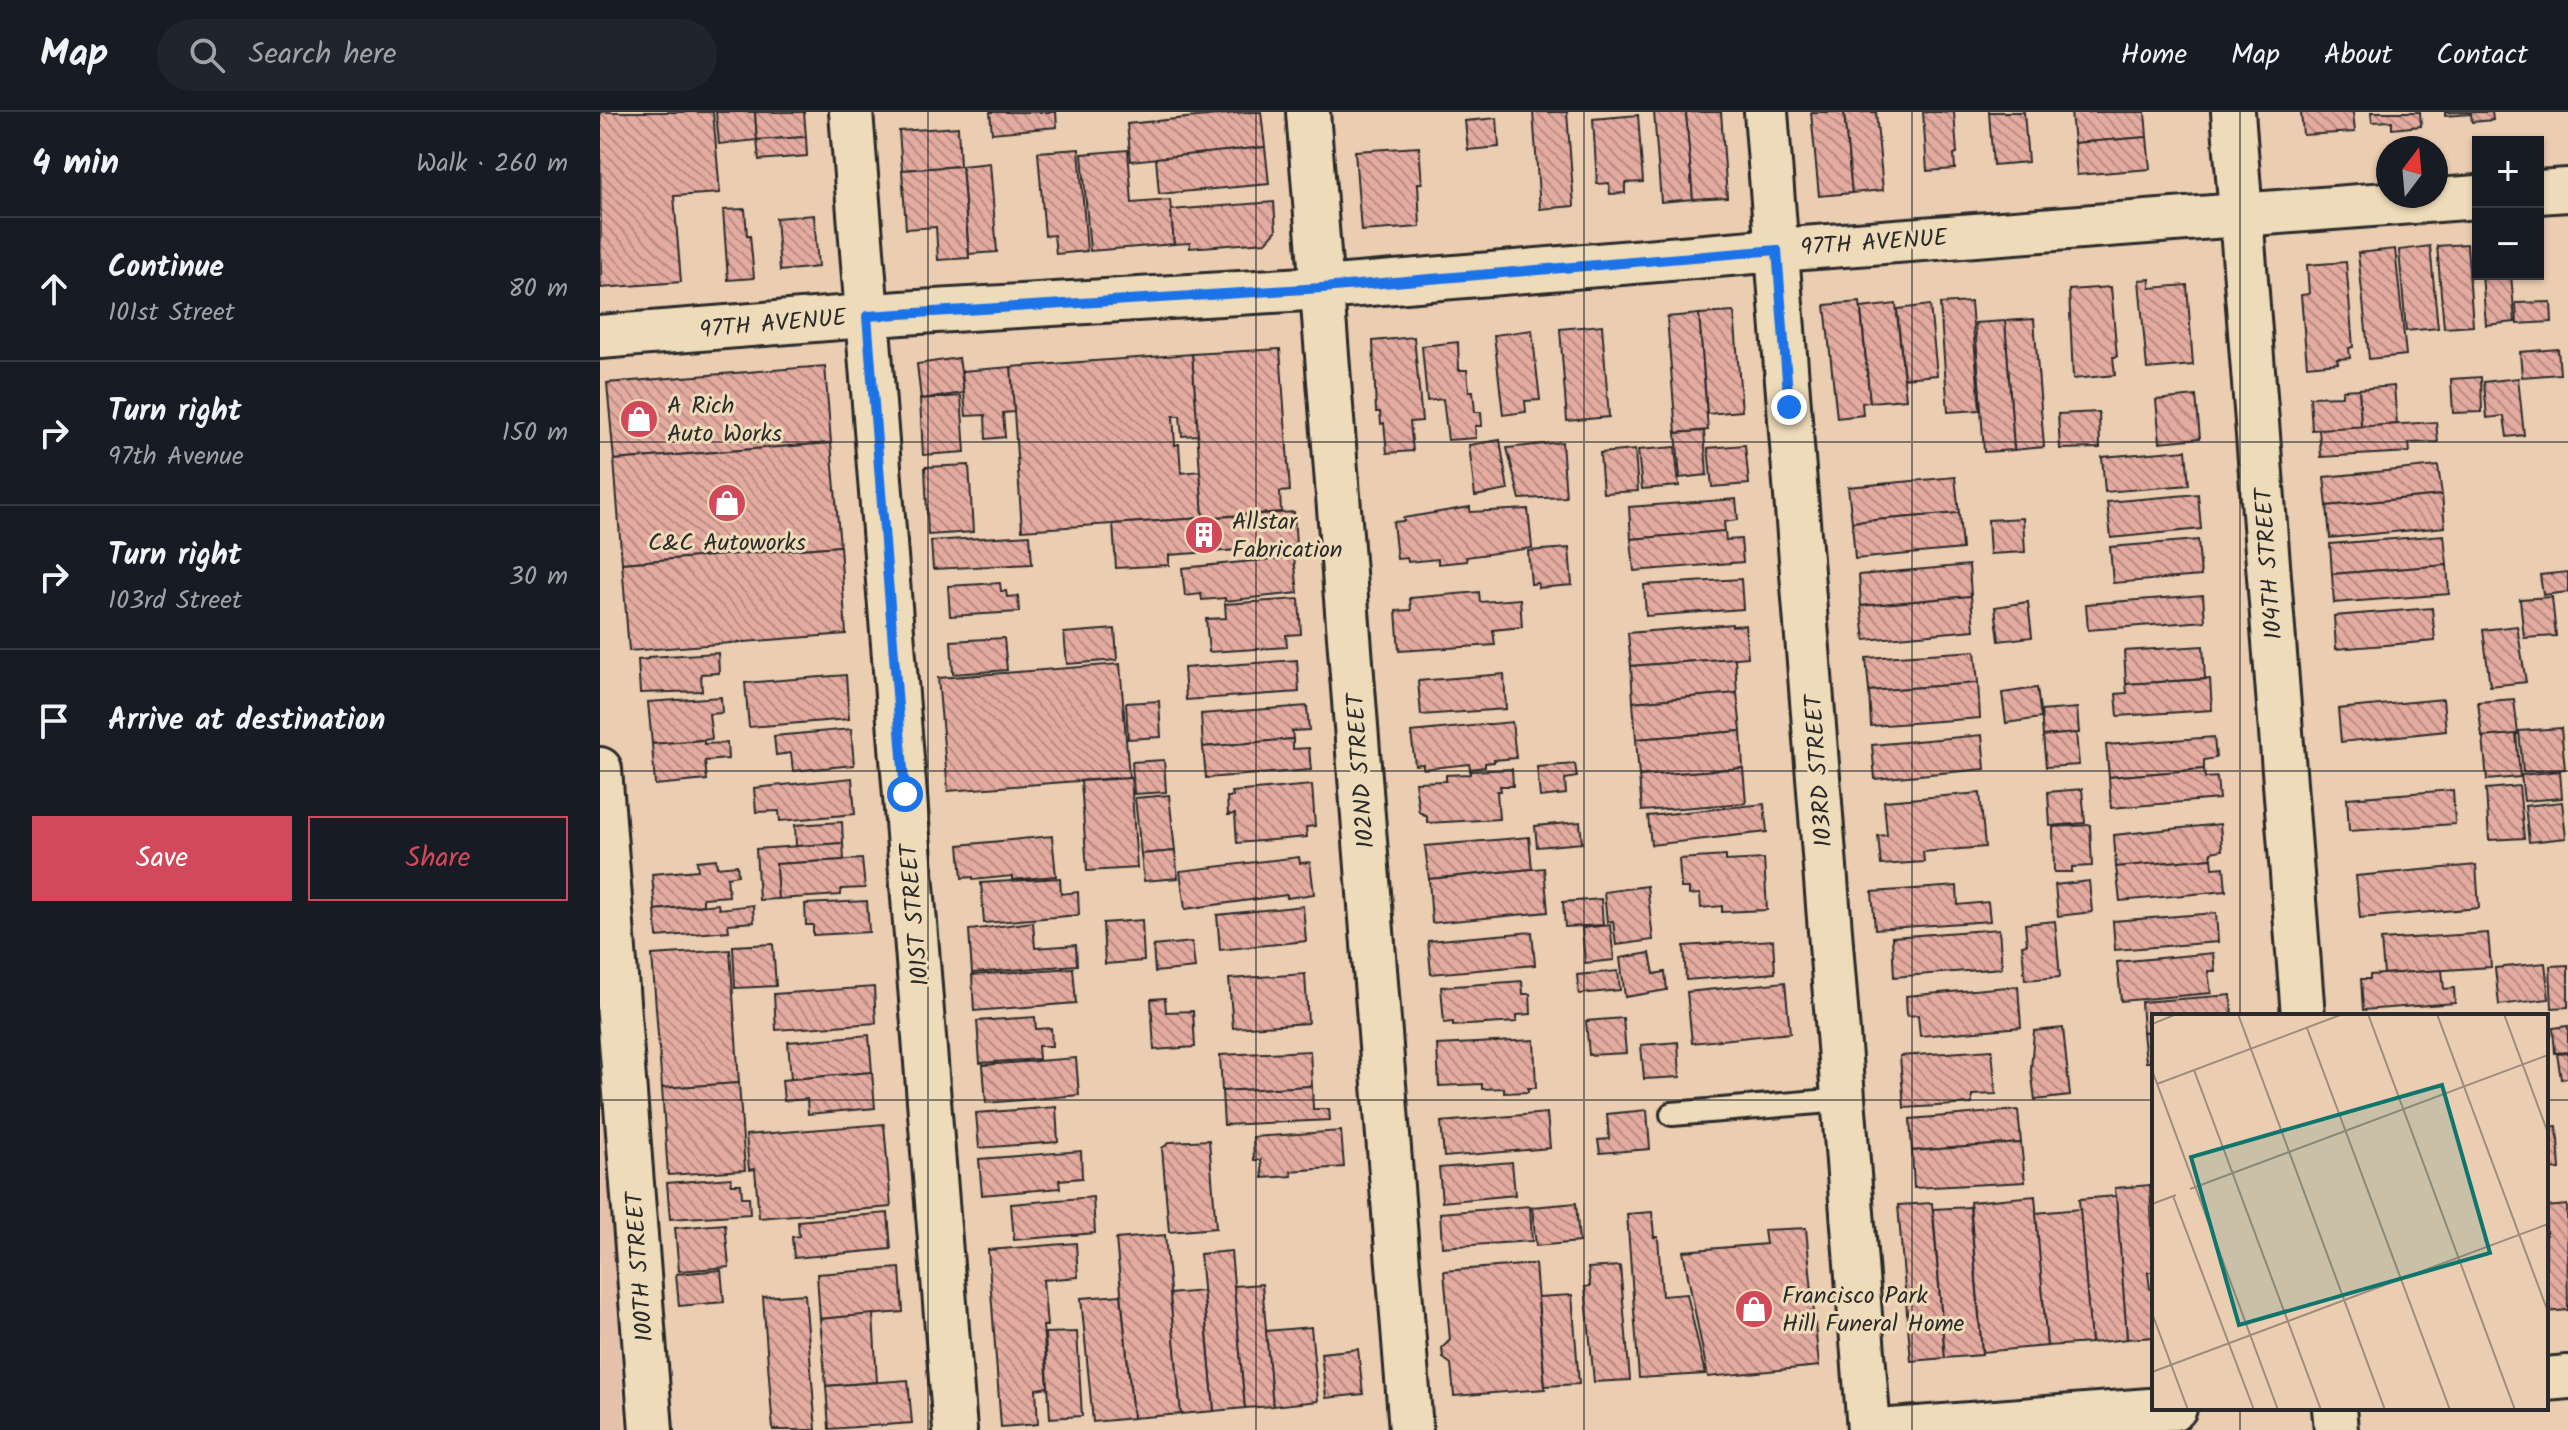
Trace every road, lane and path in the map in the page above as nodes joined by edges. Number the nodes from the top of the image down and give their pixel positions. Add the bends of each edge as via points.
1 (851, 112) edge
2 (1308, 112) edge
3 (1766, 112) edge
4 (2233, 112) edge
5 (2568, 190) edge
6 (2544, 192) edge
7 (2472, 197) edge
8 (2241, 214) junction
9 (1777, 250) junction
10 (1322, 288) junction
11 (867, 316) junction
12 (600, 337) edge
13 (600, 769) edge
14 (2303, 1014) edge
15 (1843, 1100) junction
16 (1672, 1114) dead end
17 (2568, 1377) edge
18 (2548, 1379) edge
19 (2152, 1410) edge
20 (2334, 1410) edge
21 (651, 1430) edge
22 (955, 1430) edge
23 (1411, 1430) edge
24 (1869, 1430) edge
25 (1892, 1430) edge
26 (2336, 1430) edge

1 - 11 street, 101ST STREET
2 - 10 street, 102ND STREET
3 - 9 street, 103RD STREET
4 - 8 street, 104TH STREET
5 - 6 street
7 - 8 street, 97TH AVENUE
8 - 9 street, 97TH AVENUE
8 - 14 street, 104TH STREET
9 - 10 street, 97TH AVENUE
9 - 15 street, 103RD STREET
10 - 11 street, 97TH AVENUE
10 - 23 street, 102ND STREET
11 - 12 street, 97TH AVENUE
11 - 22 street, 101ST STREET
13 - 21 street, 100TH STREET
15 - 16 lane
15 - 24 street, 103RD STREET
17 - 18 street
19 - 25 street
20 - 26 street

